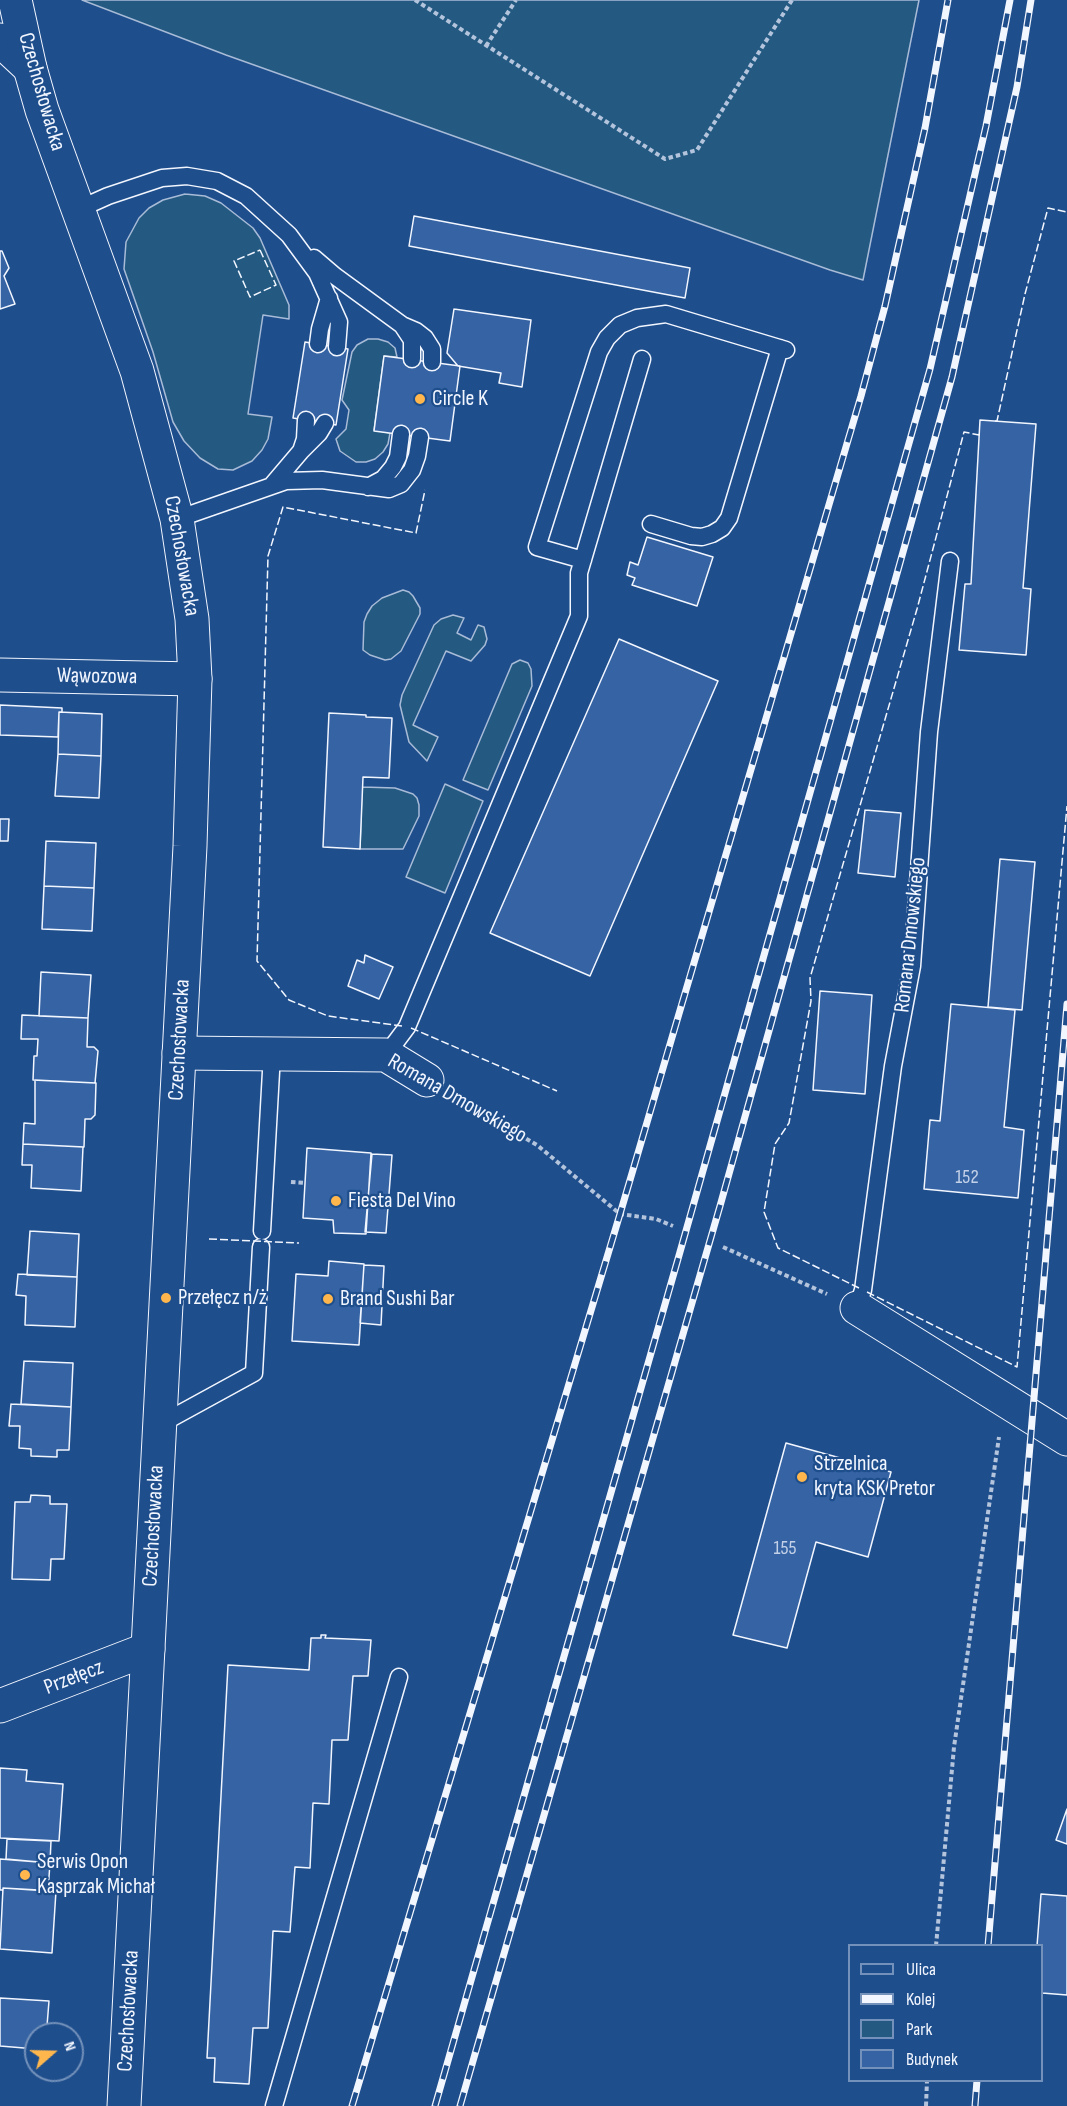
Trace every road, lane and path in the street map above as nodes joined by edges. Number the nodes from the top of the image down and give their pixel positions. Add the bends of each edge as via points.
1 (15, 0) edge
2 (415, 0) edge
3 (516, 0) edge
4 (792, 0) edge
5 (0, 40) edge
6 (486, 46) junction
7 (30, 68) junction
8 (79, 209) junction
9 (289, 235) junction
10 (328, 298) junction
11 (402, 325) junction
12 (318, 344) dead end
13 (338, 347) dead end
14 (412, 359) dead end
15 (642, 359) dead end
16 (432, 362) dead end
17 (306, 420) dead end
18 (325, 423) dead end
19 (401, 434) dead end
20 (420, 437) dead end
21 (301, 451) junction
22 (273, 484) junction
23 (368, 487) junction
24 (177, 519) junction
25 (651, 524) dead end
26 (583, 560) junction
27 (950, 561) dead end
28 (0, 675) edge
29 (195, 679) junction
30 (179, 1053) junction
31 (272, 1054) junction
32 (386, 1055) junction
33 (427, 1080) joint
34 (673, 1226) dead end
35 (723, 1247) dead end
36 (857, 1308) junction
37 (1015, 1405) junction
38 (159, 1425) junction
39 (1067, 1438) edge
40 (148, 1649) junction
41 (399, 1677) dead end
42 (0, 1706) edge
43 (936, 1944) edge
44 (927, 2082) edge
45 (124, 2106) edge
46 (274, 2106) edge
47 (926, 2106) edge

1 - 7 street, Czechosłowacka
2 - 6 path
3 - 6 path
4 - 6 path via 697,150 665,159
5 - 7 street
7 - 8 street, Czechosłowacka
8 - 9 lane via 162,178 187,176 217,181 246,196
8 - 24 street, Czechosłowacka via 137,371
9 - 10 lane via 318,273
9 - 11 lane via 335,276
10 - 12 lane
10 - 13 lane via 339,322
11 - 14 lane via 412,340
11 - 16 lane via 428,341
15 - 26 lane
17 - 21 lane
18 - 21 lane
19 - 23 lane via 396,463 387,476
20 - 23 lane via 415,464 404,480 389,489
21 - 22 lane
22 - 23 lane via 308,480
22 - 24 lane
24 - 29 street, Czechosłowacka via 192,619
25 - 26 lane via 702,537 722,528 729,518 783,349 666,314 620,325 599,352 537,547
26 - 32 lane via 579,573 579,616 407,1027
27 - 36 lane, Romana Dmowskiego via 929,732 912,966 893,1066 863,1290
28 - 29 street, Wąwozowa
29 - 30 street, Czechosłowacka
30 - 31 street, Romana Dmowskiego
30 - 38 street, Czechosłowacka
31 - 32 street, Romana Dmowskiego
31 - 38 lane via 254,1373
32 - 33 street, Romana Dmowskiego
33 - 34 path, Romana Dmowskiego via 537,1145 620,1214 656,1219
35 - 36 path
36 - 37 street
37 - 39 street
37 - 43 path via 1001,1429 954,1747
38 - 40 street, Czechosłowacka
40 - 42 street, Przełęcz
40 - 45 street, Czechosłowacka
41 - 46 lane
44 - 47 path

